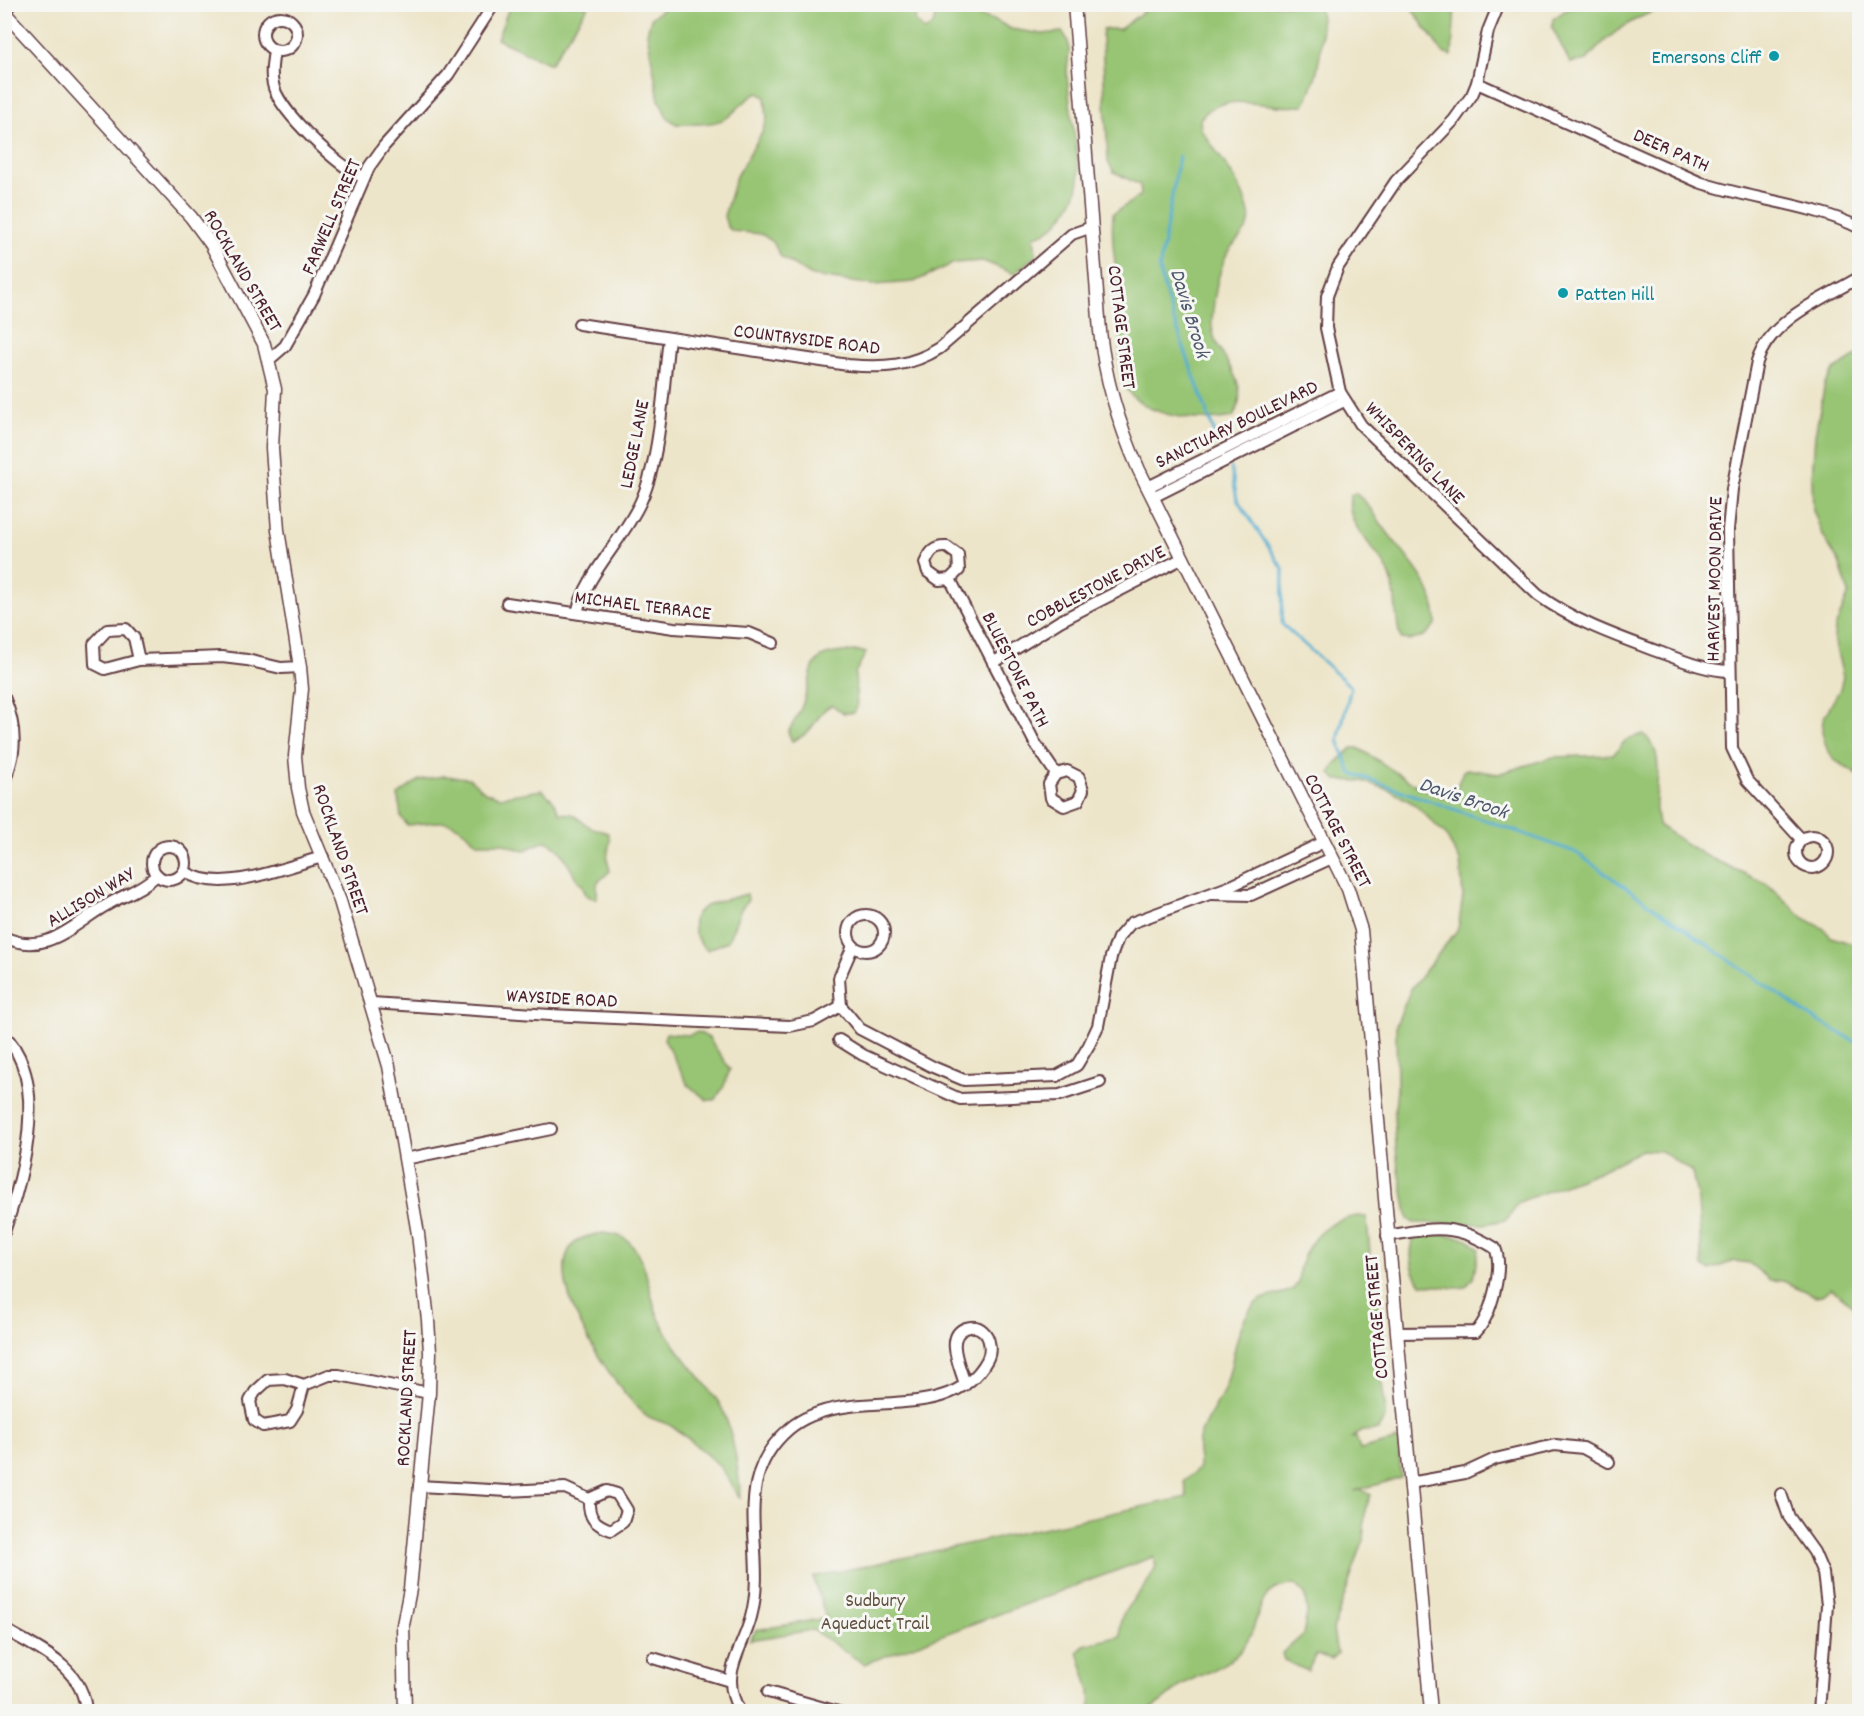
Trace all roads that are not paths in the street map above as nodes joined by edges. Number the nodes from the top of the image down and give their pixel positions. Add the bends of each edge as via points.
1 (11, 4) edge
2 (494, 4) edge
3 (1074, 4) edge
4 (1499, 4) edge
5 (4, 12) edge
6 (274, 51) dead end
7 (1477, 83) junction
8 (363, 177) junction
9 (1092, 227) junction
10 (1860, 228) edge
11 (1860, 277) edge
12 (579, 324) dead end
13 (669, 338) junction
14 (270, 359) junction
15 (1342, 397) junction
16 (1150, 492) junction
17 (1183, 558) junction
18 (950, 579) dead end
19 (507, 603) dead end
20 (577, 613) junction
21 (773, 643) dead end
22 (139, 660) junction
23 (993, 663) junction
24 (300, 667) junction
25 (1729, 671) junction
26 (4, 697) edge
27 (1056, 774) dead end
28 (4, 781) edge
29 (1802, 839) dead end
30 (1324, 842) junction
31 (323, 857) junction
32 (1332, 858) junction
33 (184, 871) junction
34 (157, 875) junction
35 (1208, 894) junction
36 (4, 937) edge
37 (853, 946) dead end
38 (372, 1003) junction
39 (841, 1006) junction
40 (4, 1035) edge
41 (839, 1040) dead end
42 (895, 1048) junction
43 (885, 1065) junction
44 (1067, 1071) junction
45 (964, 1080) junction
46 (1100, 1082) dead end
47 (1072, 1091) junction
48 (960, 1100) junction
49 (551, 1129) dead end
50 (405, 1159) junction
51 (4, 1232) edge
52 (1388, 1236) junction
53 (1397, 1333) junction
54 (304, 1384) junction
55 (965, 1385) junction
56 (429, 1393) junction
57 (1609, 1462) dead end
58 (1410, 1483) junction
59 (419, 1486) junction
60 (1781, 1494) dead end
61 (589, 1499) dead end
62 (4, 1629) edge
63 (653, 1658) dead end
64 (730, 1681) junction
65 (768, 1692) dead end
66 (86, 1712) edge
67 (405, 1712) edge
68 (740, 1712) edge
69 (838, 1712) edge
70 (1431, 1712) edge
71 (1820, 1712) edge

1 - 5 street
2 - 8 street, FARWELL STREET via 448,75 384,146
3 - 9 street, COTTAGE STREET
4 - 7 street, WHISPERING LANE via 1488,31
5 - 14 street, ROCKLAND STREET via 162,182 202,231
6 - 8 street via 271,79 279,100 336,161
7 - 10 street, DEER PATH via 1699,182 1832,216
7 - 15 street, WHISPERING LANE via 1454,120 1388,192 1331,282 1326,328
8 - 14 street, FARWELL STREET via 315,295 285,346
9 - 13 street, COUNTRYSIDE ROAD via 1072,234 940,348 904,365 848,365
9 - 16 street, COTTAGE STREET via 1105,371 1121,427
11 - 25 street, HARVEST MOON DRIVE via 1780,326 1760,351 1730,502
12 - 13 street, COUNTRYSIDE ROAD
13 - 20 street, LEDGE LANE via 646,486 635,513 582,597
14 - 24 street, ROCKLAND STREET via 275,389 272,448 278,530
15 - 16 street, SANCTUARY BOULEVARD
15 - 25 street, WHISPERING LANE via 1371,437 1552,605 1600,630 1701,667
16 - 17 street, COTTAGE STREET
17 - 23 street, COBBLESTONE DRIVE via 1060,621
17 - 30 street, COTTAGE STREET
18 - 23 street, BLUESTONE PATH
19 - 20 street, MICHAEL TERRACE
20 - 21 street, MICHAEL TERRACE via 674,628 749,633
22 - 22 street via 112,669 99,668 93,658 94,644 106,630 126,629 134,638
22 - 24 street via 228,658 282,668
23 - 27 street, BLUESTONE PATH
24 - 31 street, ROCKLAND STREET via 297,779 303,811
25 - 29 street, HARVEST MOON DRIVE via 1731,736 1736,759 1756,792
26 - 28 street via 13,718 14,733 12,761
30 - 32 street, COTTAGE STREET
30 - 35 street
31 - 33 street via 223,883 200,881
31 - 38 street, ROCKLAND STREET
32 - 35 street via 1251,895
32 - 52 street, COTTAGE STREET via 1353,903 1360,930
33 - 34 street, ALLISON WAY via 173,879
33 - 34 street, ALLISON WAY via 184,854 169,846 154,854 152,867
34 - 36 street, ALLISON WAY via 58,938 28,944
35 - 44 street via 1131,923 1118,938 1098,1026 1077,1065
37 - 39 street via 839,978
38 - 39 street, WAYSIDE ROAD via 790,1026 814,1021
38 - 50 street, ROCKLAND STREET via 389,1066
39 - 42 street via 860,1029
40 - 51 street via 22,1058 28,1102 23,1173
41 - 43 street
42 - 43 street
42 - 45 street
43 - 48 street
44 - 45 street via 1057,1076
44 - 47 street
45 - 48 street
46 - 47 street
47 - 48 street via 1060,1095
49 - 50 street
50 - 56 street, ROCKLAND STREET via 428,1320
52 - 53 street, COTTAGE STREET
52 - 53 street via 1444,1227 1495,1248 1500,1264 1486,1314 1476,1332
53 - 58 street, COTTAGE STREET
54 - 54 street via 290,1421 263,1426 254,1420 250,1401 268,1380
54 - 56 street via 339,1375
55 - 55 street via 989,1357 988,1337 974,1326 963,1329 954,1348
55 - 64 street via 927,1400 843,1407 809,1416 789,1429 768,1452 754,1492 755,1602
56 - 59 street, ROCKLAND STREET
57 - 58 street via 1582,1448 1555,1445 1495,1459 1465,1473
58 - 70 street, COTTAGE STREET
59 - 61 street via 508,1491 565,1488
59 - 67 street, ROCKLAND STREET via 403,1625
60 - 71 street via 1789,1517 1814,1551 1823,1573 1827,1605
62 - 66 street via 75,1676 85,1696
63 - 64 street
64 - 68 street
65 - 69 street

